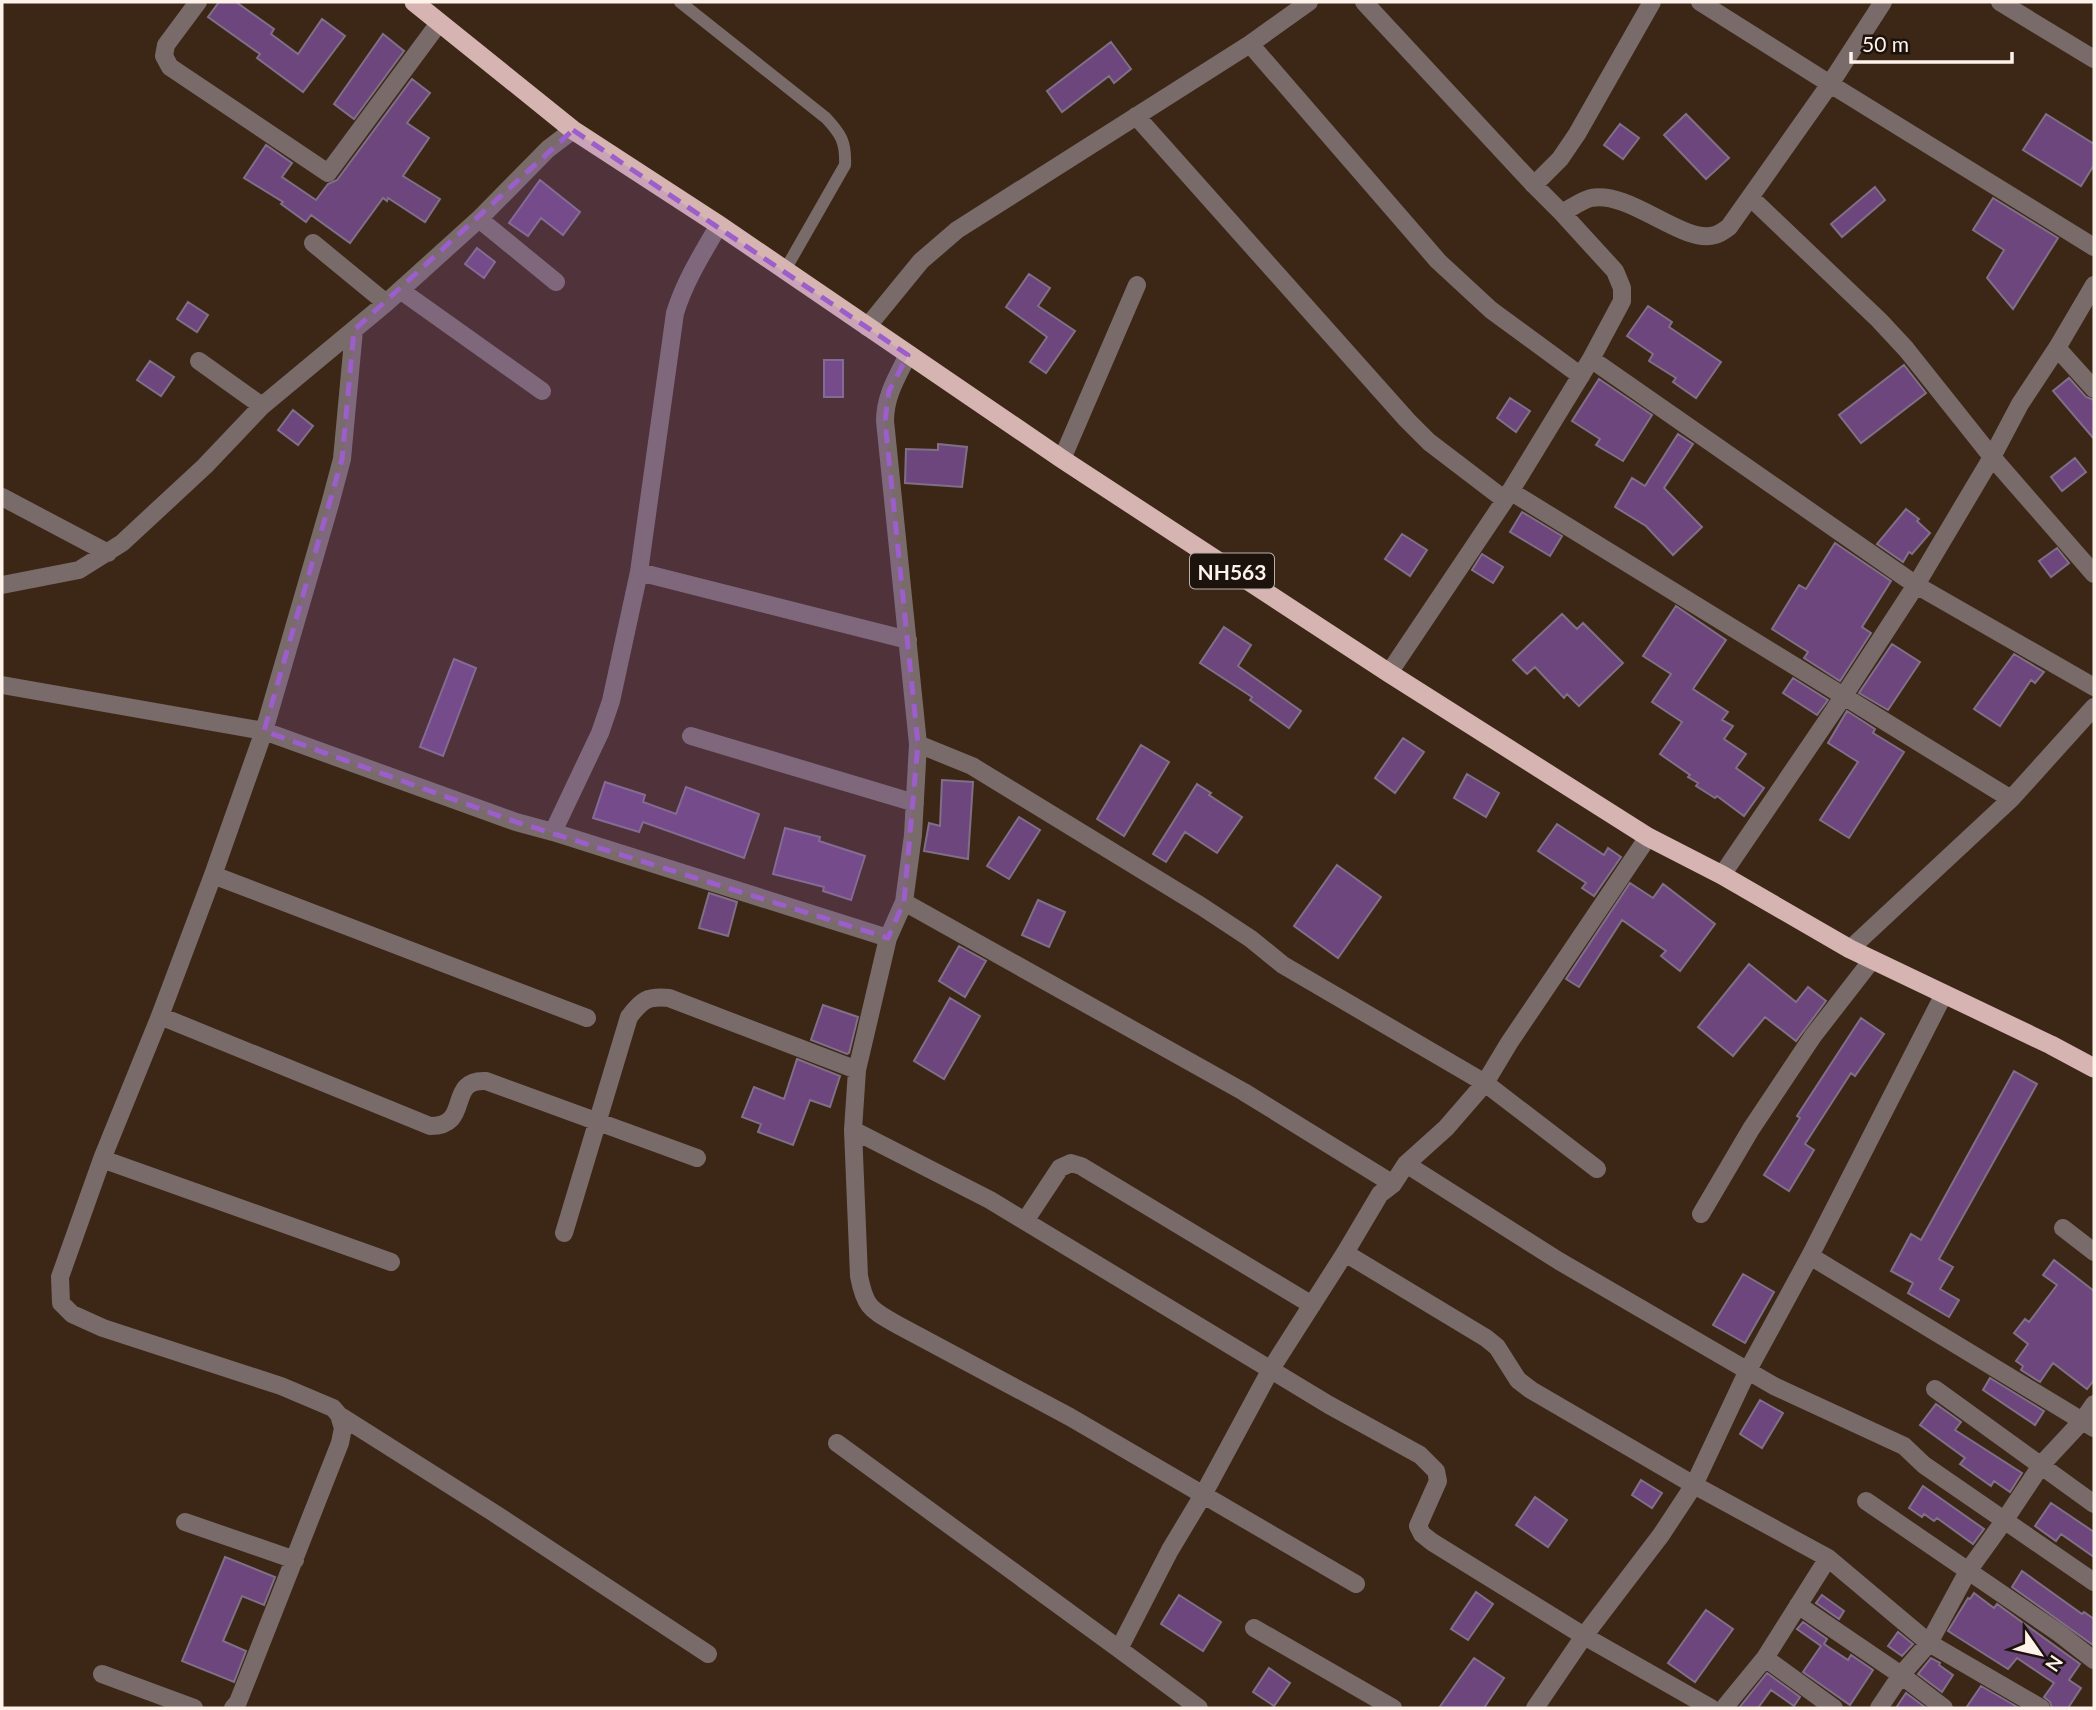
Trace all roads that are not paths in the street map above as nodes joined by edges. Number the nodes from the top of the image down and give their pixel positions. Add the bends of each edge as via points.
1 (198, 2) edge
2 (414, 2) edge
3 (680, 2) edge
4 (1309, 2) edge
5 (1364, 2) edge
6 (1652, 2) edge
7 (1700, 2) edge
8 (1883, 2) edge
9 (2000, 2) edge
10 (439, 23) junction
11 (1250, 44) junction
12 (2094, 59) edge
13 (1830, 84) junction
14 (1136, 116) junction
15 (573, 130) junction
16 (1534, 185) junction
17 (1750, 197) junction
18 (1562, 213) junction
19 (479, 219) junction
20 (719, 225) junction
21 (313, 243) dead end
22 (2094, 247) edge
23 (785, 270) junction
24 (556, 282) dead end
25 (1137, 285) dead end
26 (2094, 285) edge
27 (400, 290) junction
28 (386, 303) junction
29 (867, 327) junction
30 (354, 330) junction
31 (2057, 348) junction
32 (908, 355) junction
33 (1591, 359) junction
34 (199, 361) dead end
35 (1581, 376) junction
36 (2094, 389) edge
37 (542, 391) dead end
38 (262, 406) junction
39 (1992, 457) junction
40 (1062, 459) junction
41 (1508, 496) junction
42 (2, 498) edge
43 (108, 553) junction
44 (639, 572) junction
45 (2094, 574) edge
46 (2, 584) edge
47 (1916, 585) junction
48 (908, 640) junction
49 (1388, 673) junction
50 (2, 685) edge
51 (2094, 687) edge
52 (1843, 697) junction
53 (2094, 707) edge
54 (264, 731) junction
55 (691, 736) dead end
56 (918, 744) junction
57 (2011, 799) junction
58 (915, 803) junction
59 (553, 832) junction
60 (1648, 837) junction
61 (214, 875) junction
62 (1722, 875) junction
63 (904, 902) junction
64 (888, 938) junction
65 (1850, 949) junction
66 (1872, 960) junction
67 (1944, 994) junction
68 (160, 1016) junction
69 (587, 1018) dead end
70 (2094, 1068) edge
71 (857, 1070) junction
72 (1485, 1083) junction
73 (598, 1122) junction
74 (853, 1130) junction
75 (102, 1158) junction
76 (697, 1158) dead end
77 (1406, 1164) junction
78 (1597, 1169) dead end
79 (1393, 1184) junction
80 (1701, 1214) dead end
81 (1025, 1221) junction
82 (2063, 1228) dead end
83 (564, 1233) dead end
84 (2094, 1252) edge
85 (1345, 1253) junction
86 (1810, 1256) junction
87 (391, 1262) dead end
88 (1312, 1305) junction
89 (1271, 1370) junction
90 (1748, 1370) junction
91 (1936, 1390) dead end
92 (2094, 1404) edge
93 (340, 1415) junction
94 (2088, 1424) edge
95 (837, 1443) dead end
96 (2042, 1464) junction
97 (1694, 1485) junction
98 (1203, 1495) junction
99 (1867, 1501) dead end
100 (2094, 1504) edge
101 (2004, 1521) junction
102 (185, 1522) dead end
103 (1828, 1558) junction
104 (295, 1560) junction
105 (1968, 1571) junction
106 (2094, 1582) edge
107 (1356, 1584) dead end
108 (1798, 1605) junction
109 (1254, 1628) dead end
110 (1584, 1636) junction
111 (1929, 1643) junction
112 (1119, 1649) junction
113 (708, 1654) dead end
114 (1765, 1658) junction
115 (2094, 1660) edge
116 (102, 1674) dead end
117 (1901, 1675) junction
118 (194, 1708) edge
119 (233, 1708) edge
120 (1199, 1708) edge
121 (1393, 1708) edge
122 (1535, 1708) edge
123 (1711, 1708) edge
124 (1724, 1708) edge
125 (1834, 1708) edge
126 (1879, 1708) edge
127 (1944, 1708) edge
128 (2041, 1708) edge

1 - 10 street via 166,45 164,56 170,67 328,173
2 - 10 highway, NH563
3 - 23 lane via 839,132 845,165
4 - 11 street
5 - 16 street
6 - 16 street via 1577,135
7 - 13 street
8 - 13 street
9 - 12 street
10 - 15 highway, NH563
11 - 14 street
11 - 35 street via 1438,261 1491,310
13 - 17 street
13 - 22 street
14 - 29 street via 957,230 921,261
14 - 41 street via 1407,420 1429,442
15 - 19 street
15 - 20 highway, NH563
16 - 18 street
17 - 18 street via 1729,228 1714,236 1696,236 1625,202 1605,198 1591,198
17 - 39 street via 1906,349
18 - 33 street via 1615,271 1622,288 1622,301
19 - 24 street
19 - 27 street
20 - 23 highway, NH563
20 - 44 street via 681,293 675,313
21 - 28 street
23 - 29 highway, NH563
25 - 40 street
26 - 31 street
27 - 28 street
27 - 37 street
28 - 30 street
29 - 32 highway, NH563
30 - 38 street
30 - 54 street via 341,459
31 - 36 street
31 - 39 street
32 - 40 highway, NH563
32 - 48 street via 885,408
33 - 35 street
33 - 47 street
34 - 38 street
35 - 41 street
38 - 43 street via 205,466
39 - 45 street
39 - 47 street
40 - 49 highway, NH563
41 - 49 street
41 - 52 street
42 - 43 street
43 - 46 street via 79,570
44 - 48 street
44 - 59 street via 600,733
47 - 51 street
47 - 52 street
48 - 56 street
49 - 60 highway, NH563
50 - 54 street
52 - 57 street
52 - 62 street
53 - 57 street
54 - 59 street
54 - 61 street
55 - 58 street
56 - 58 street
56 - 72 street via 984,773 1201,906 1283,965
57 - 65 street
58 - 63 street
59 - 64 street
60 - 62 highway, NH563
60 - 72 street
61 - 68 street
61 - 69 street
62 - 65 highway, NH563
63 - 64 street
63 - 79 street via 1191,1061
64 - 71 street
65 - 66 highway, NH563
66 - 67 highway, NH563
66 - 80 street via 1790,1071
67 - 70 highway, NH563
67 - 86 street
68 - 73 street via 430,1126 450,1122 463,1090 476,1081
68 - 75 street
71 - 73 street via 669,998 654,997 640,1003 629,1017
71 - 74 street
72 - 77 street
72 - 78 street
73 - 76 street
73 - 83 street
74 - 81 street
74 - 98 street via 859,1276 863,1298 876,1312
75 - 87 street
75 - 93 street via 60,1277 61,1303 72,1314 103,1328 281,1386
77 - 79 street
77 - 90 street via 1559,1261
79 - 85 street via 1380,1194
81 - 88 street via 1060,1168 1071,1163
81 - 89 street
82 - 84 street
85 - 88 street
85 - 97 street via 1486,1338 1531,1390
86 - 90 street
86 - 94 street
88 - 89 street
89 - 98 street
89 - 110 street via 1430,1463 1438,1481 1418,1526 1422,1534
90 - 97 street
90 - 101 street via 1904,1446
91 - 96 street
92 - 94 street
93 - 104 street via 340,1443
93 - 113 street
94 - 96 street
95 - 112 street
96 - 100 street
96 - 101 street
97 - 103 street
97 - 110 street
98 - 107 street
98 - 112 street
99 - 105 street
101 - 105 street
101 - 106 street
102 - 104 street
103 - 108 street
103 - 111 street
104 - 119 street
105 - 111 street
105 - 115 street
108 - 114 street
108 - 117 street
109 - 121 street
110 - 122 street
110 - 123 street
111 - 117 street
111 - 128 street
112 - 120 street
114 - 124 street
114 - 125 street
116 - 118 street
117 - 126 street
117 - 127 street

